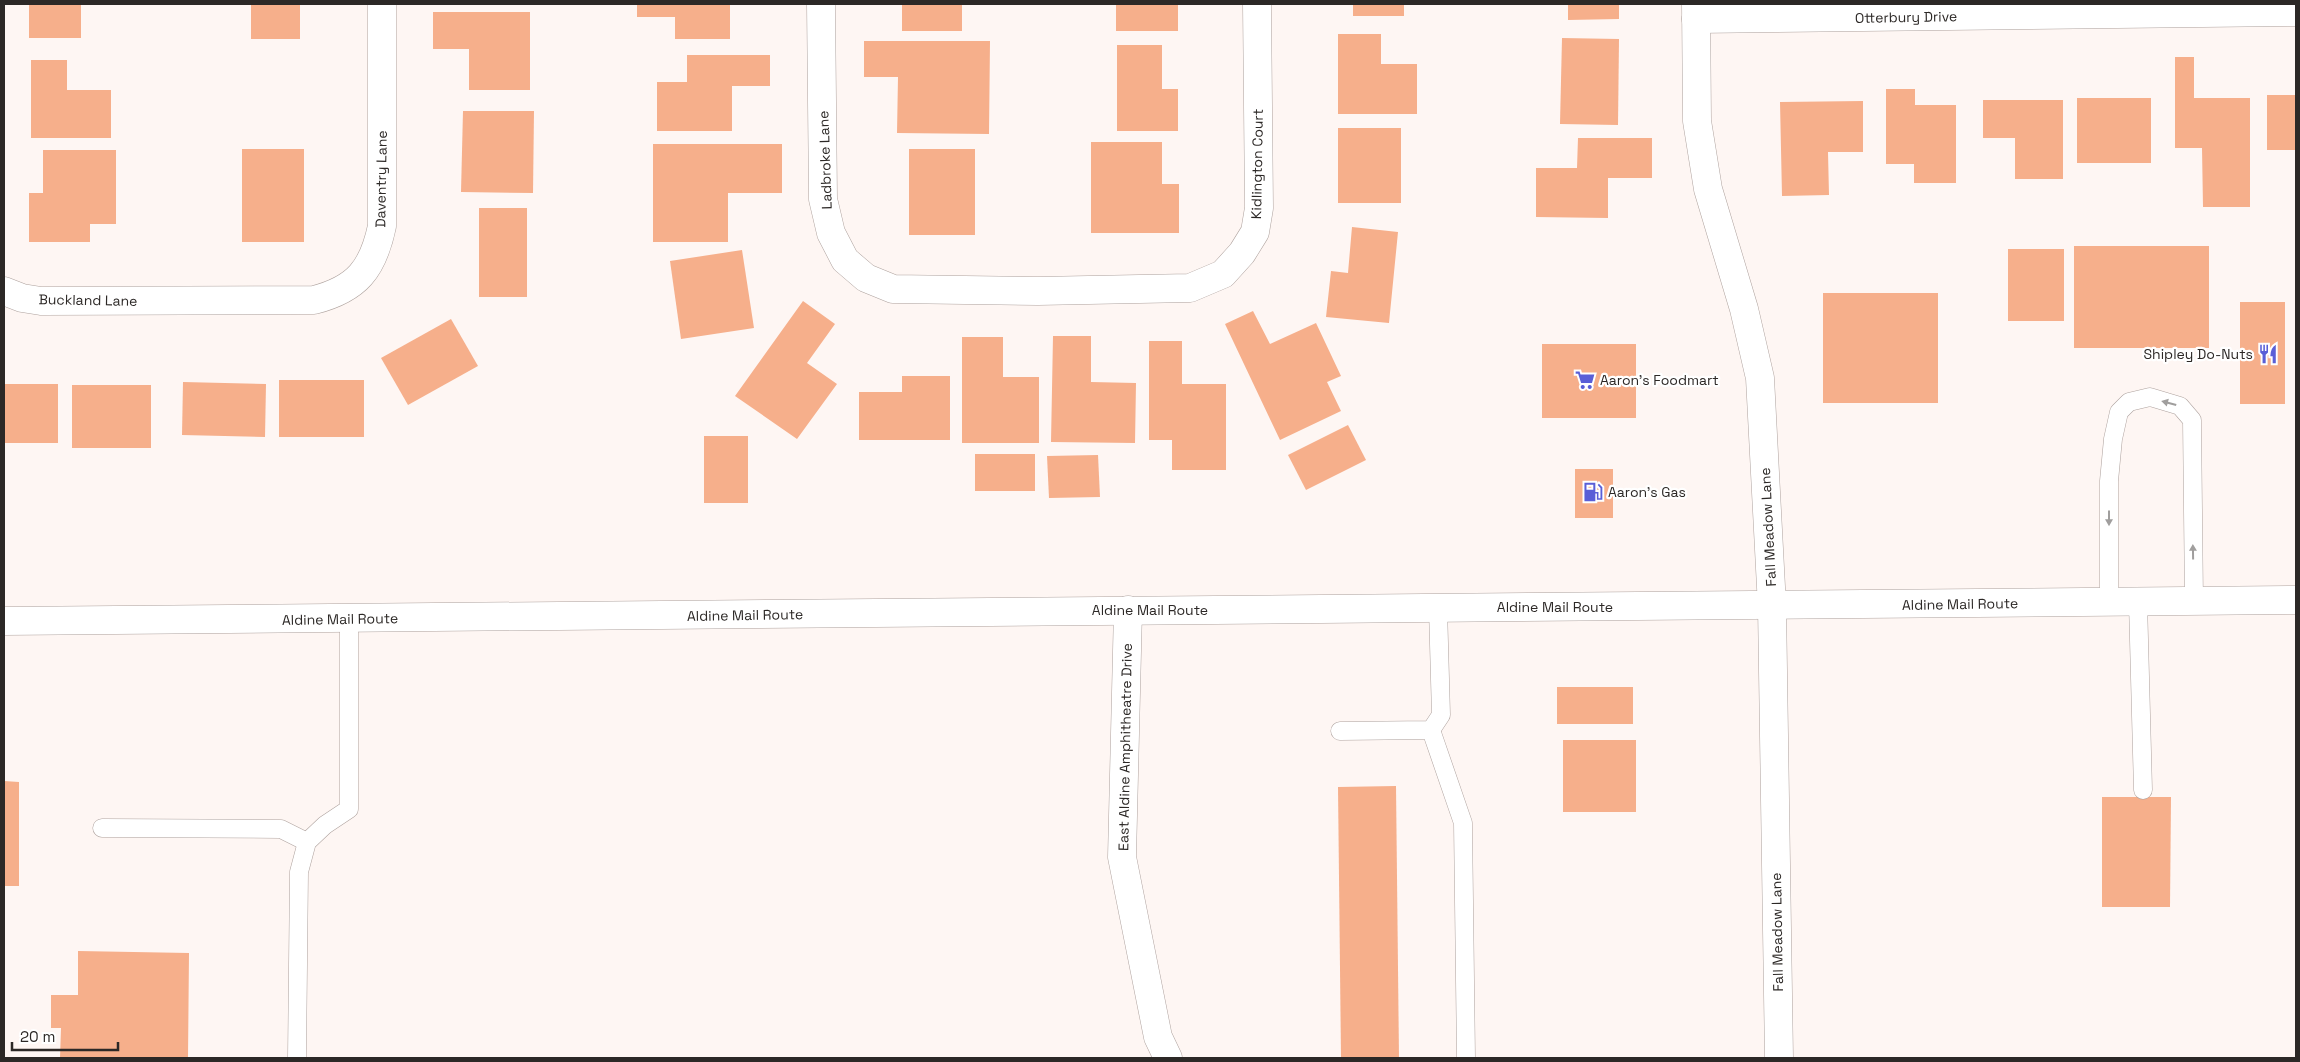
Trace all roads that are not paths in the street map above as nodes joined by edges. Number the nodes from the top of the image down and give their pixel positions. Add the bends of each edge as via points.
1 (382, 4) edge
2 (821, 4) edge
3 (1257, 4) edge
4 (1696, 12) edge
5 (2296, 12) edge
6 (4, 290) edge
7 (1038, 291) joint
8 (175, 301) joint
9 (2296, 600) edge
10 (2194, 601) junction
11 (2110, 602) junction
12 (2138, 602) junction
13 (1772, 606) junction
14 (1438, 608) junction
15 (1128, 610) junction
16 (349, 619) junction
17 (4, 620) edge
18 (1432, 730) junction
19 (1340, 731) dead end
20 (2143, 790) dead end
21 (102, 828) dead end
22 (307, 842) junction
23 (297, 1058) edge
24 (1168, 1058) edge
25 (1466, 1058) edge
26 (1779, 1058) edge

1 - 8 street, Daventry Lane via 382,226 377,251 366,269 346,288 314,300
2 - 7 street, Ladbroke Lane via 823,199 830,233 845,260 866,278 893,289
3 - 7 street, Kidlington Court via 1259,208 1255,232 1242,254 1223,274 1190,288
4 - 5 street, Otterbury Drive
4 - 13 street, Fall Meadow Lane via 1697,121 1708,189 1744,309 1760,378
6 - 8 street, Buckland Lane via 22,298 42,301
9 - 10 street, Aldine Mail Route
10 -> 11 lane via 2192,420 2180,406 2150,398 2129,402 2119,412 2112,439
10 - 12 street, Aldine Mail Route
11 - 12 street, Aldine Mail Route
11 - 13 street, Aldine Mail Route
12 - 20 lane
13 - 14 street, Aldine Mail Route
13 - 26 street, Fall Meadow Lane
14 - 15 street, Aldine Mail Route
14 - 18 lane via 1441,716
15 - 16 street, Aldine Mail Route
15 - 24 street, East Aldine Amphitheatre Drive via 1122,857 1158,1037
16 - 17 street, Aldine Mail Route
16 - 22 lane via 349,809
18 - 19 lane
18 - 25 lane via 1463,823
21 - 22 lane via 281,829
22 - 23 lane via 298,872

